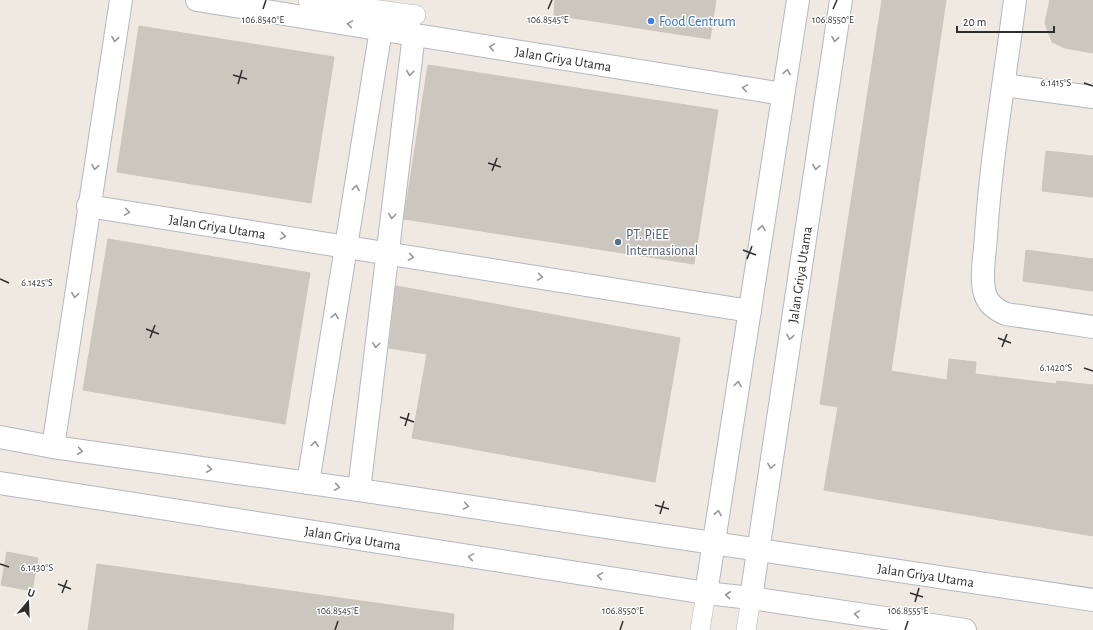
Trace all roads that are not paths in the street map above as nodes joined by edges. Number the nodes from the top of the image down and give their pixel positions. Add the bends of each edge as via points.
1 (121, 0) edge
2 (198, 0) edge
3 (308, 0) edge
4 (798, 0) edge
5 (841, 0) edge
6 (1015, 0) edge
7 (416, 16) edge
8 (381, 29) junction
9 (1004, 85) junction
10 (783, 94) junction
11 (1093, 97) edge
12 (88, 206) junction
13 (346, 246) junction
14 (387, 253) junction
15 (750, 311) junction
16 (1093, 327) edge
17 (0, 437) edge
18 (53, 447) junction
19 (0, 483) edge
20 (308, 483) junction
21 (359, 490) junction
22 (713, 543) junction
23 (758, 550) junction
24 (706, 593) junction
25 (751, 598) junction
26 (1093, 600) edge
27 (700, 630) edge
28 (746, 630) edge
29 (965, 630) edge

1 -> 12 street
8 -> 2 street, Jalan Griya Utama
3 - 7 lane
10 -> 4 street
5 -> 23 street, Jalan Griya Utama
6 - 9 street
7 - 8 street, Jalan Griya Utama
10 -> 7 street, Jalan Griya Utama
7 -> 14 street
13 -> 8 street
9 - 11 street
9 - 16 street via 988,195 984,292 988,302 1006,314
15 -> 10 street
12 -> 13 street, Jalan Griya Utama
12 -> 18 street
13 - 14 street, Jalan Griya Utama
20 -> 13 street
14 -> 15 street, Jalan Griya Utama
14 -> 21 street
22 -> 15 street
17 - 18 street, Jalan Griya Utama
18 -> 20 street, Jalan Griya Utama
24 -> 19 street, Jalan Griya Utama
20 -> 21 street, Jalan Griya Utama
21 -> 22 street, Jalan Griya Utama
22 - 23 street, Jalan Griya Utama
22 - 24 street
23 - 25 street, Jalan Griya Utama
23 - 26 street, Jalan Griya Utama
25 -> 24 street, Jalan Griya Utama
24 - 27 lane
25 - 28 lane
29 -> 25 street, Jalan Griya Utama

